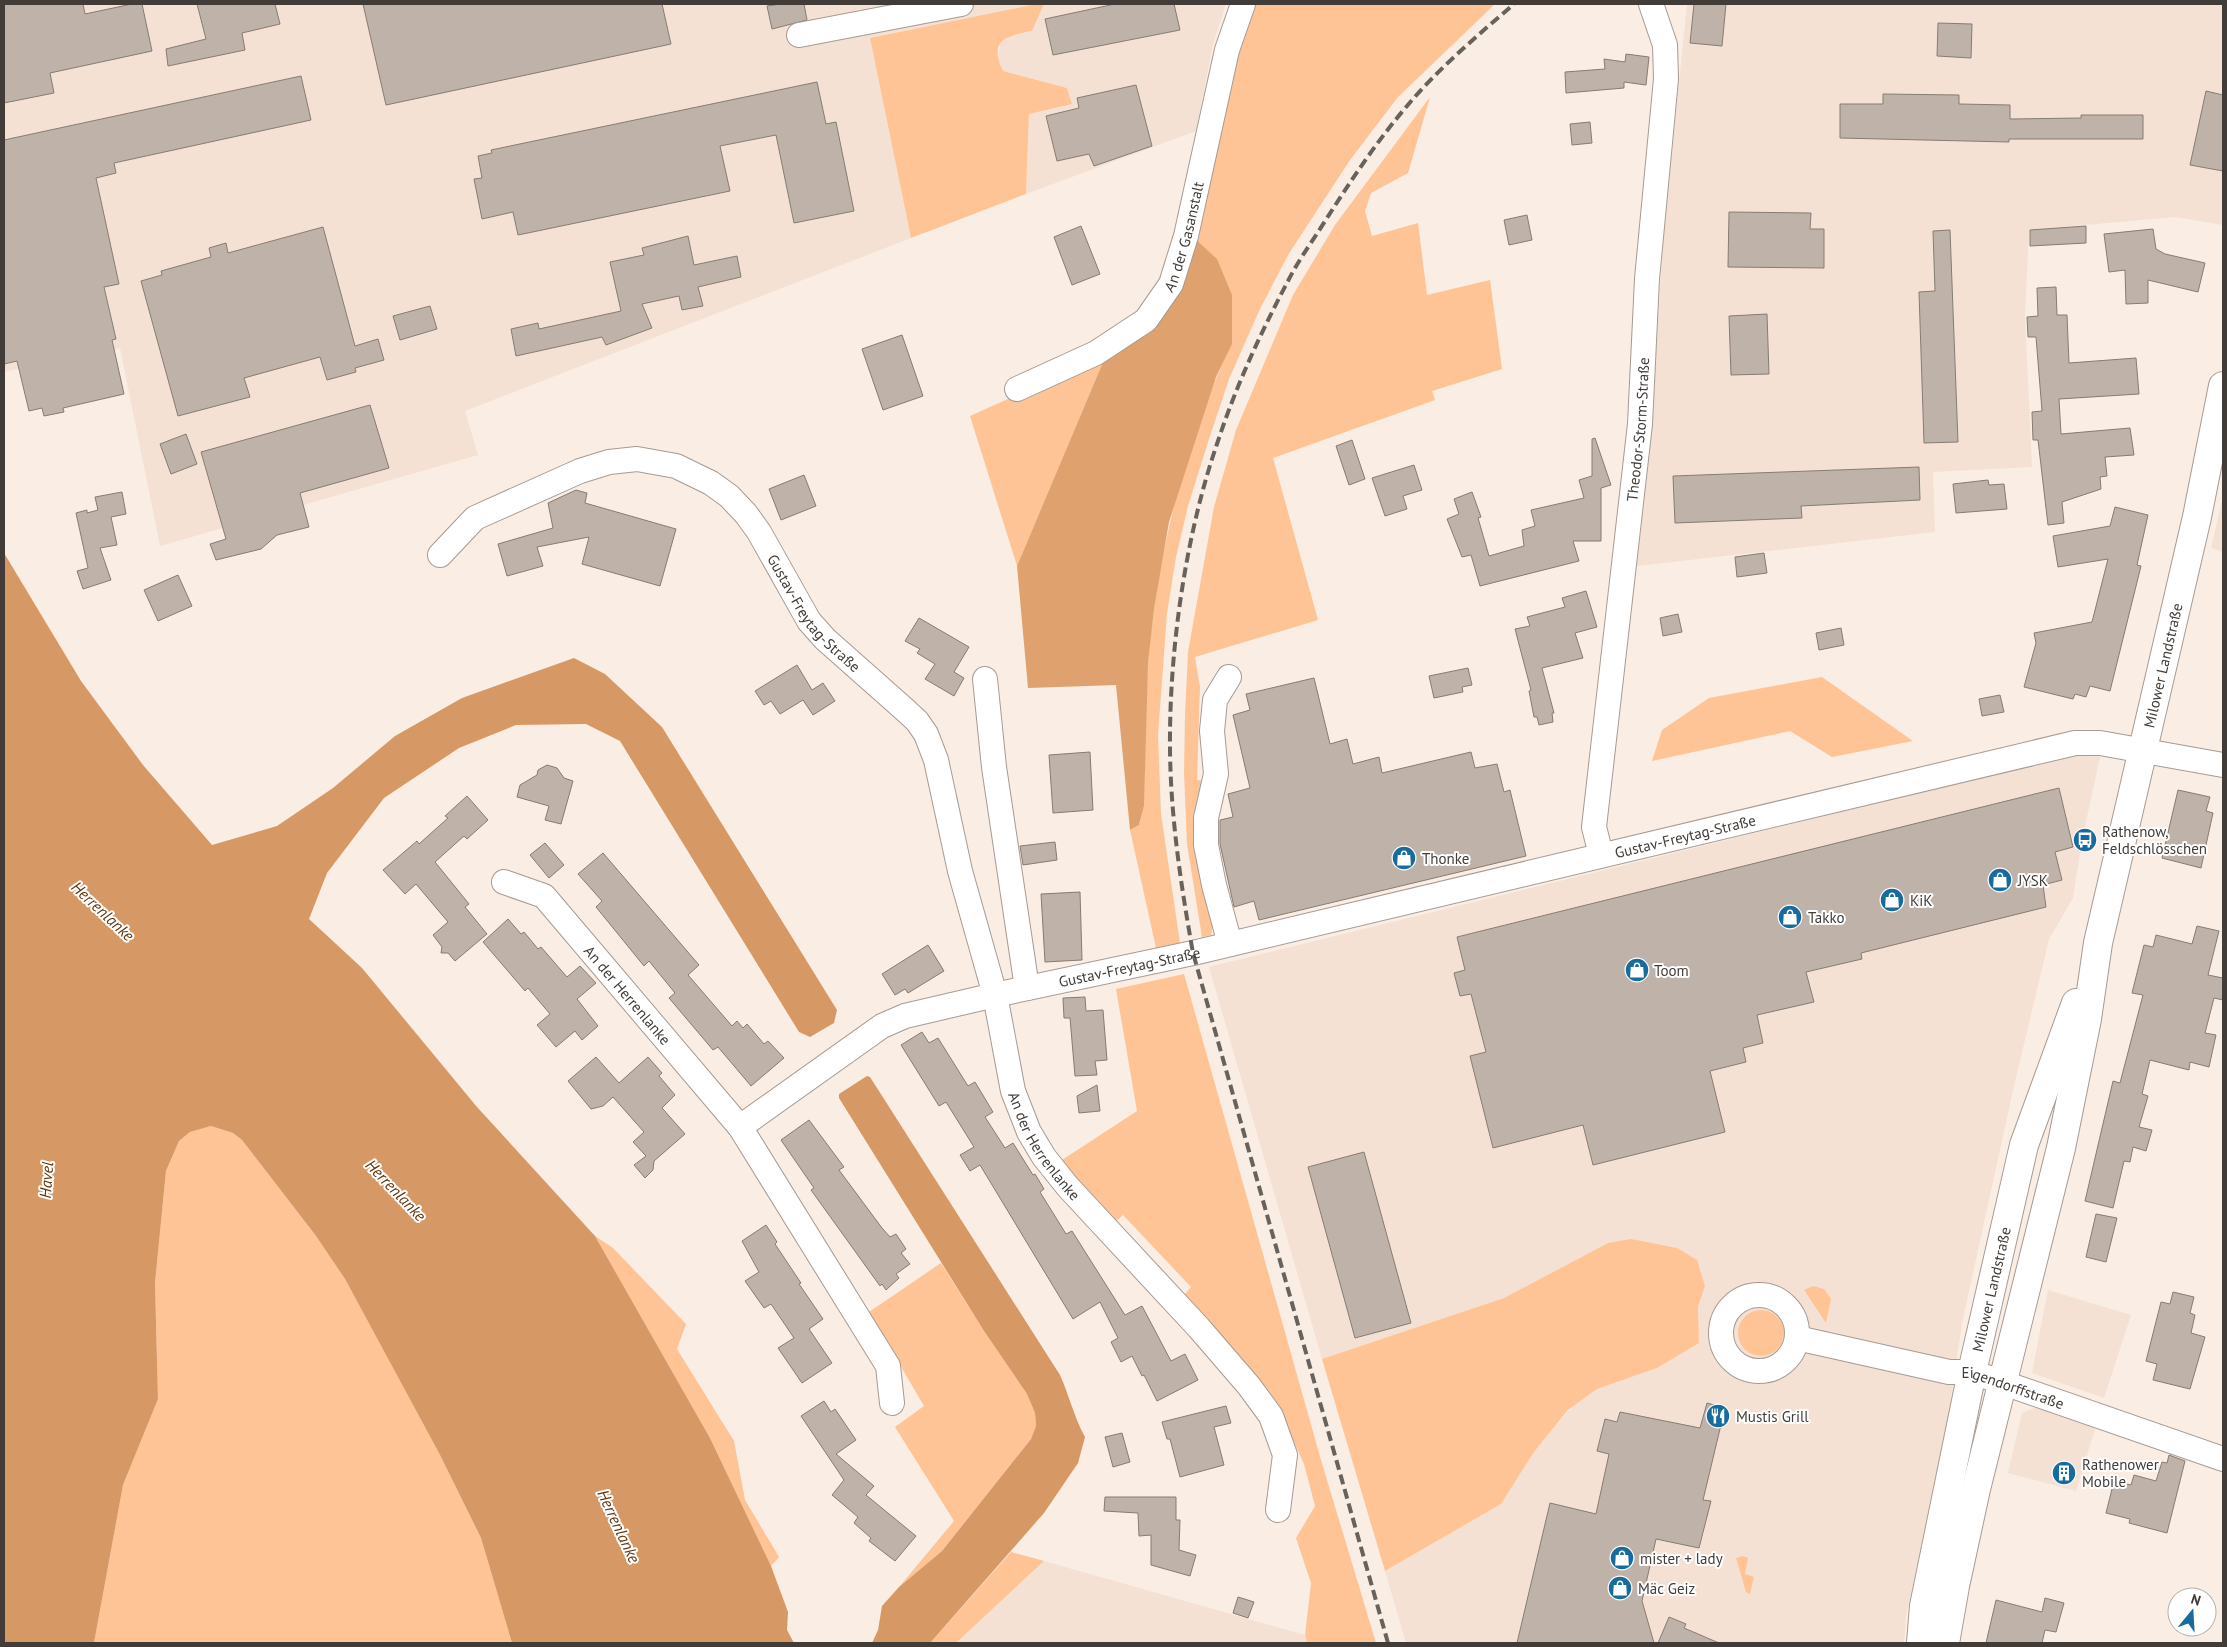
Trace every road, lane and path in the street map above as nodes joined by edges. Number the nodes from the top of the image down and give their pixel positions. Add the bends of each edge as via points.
1 (961, 4) edge
2 (1243, 4) edge
3 (1651, 4) edge
4 (799, 35) dead end
5 (2223, 386) edge
6 (1017, 389) dead end
7 (440, 555) dead end
8 (1229, 677) dead end
9 (984, 680) dead end
10 (2142, 751) junction
11 (2223, 766) edge
12 (1601, 855) junction
13 (504, 882) dead end
14 (2098, 943) junction
15 (1230, 944) junction
16 (1027, 988) junction
17 (995, 995) junction
18 (740, 1127) junction
19 (1797, 1338) dead end
20 (1972, 1372) junction
21 (2004, 1382) junction
22 (892, 1403) dead end
23 (2223, 1459) edge
24 (1278, 1510) dead end
25 (1921, 1643) edge
26 (1945, 1643) edge

1 - 4 street
2 - 6 street, An der Gasanstalt via 1226,50 1186,236 1171,284 1146,320 1096,353
3 - 12 street, Theodor-Storm-Straße via 1665,45 1666,79 1647,279 1640,424 1594,827
5 - 10 main road, Milower Landstraße via 2197,517
7 - 17 street, Gustav-Freytag-Straße via 475,518 580,471 609,462 637,459 676,466 711,482 729,496 759,532 809,621 824,639 910,715 926,734 936,760 960,871
8 - 15 street via 1215,700 1212,730 1216,774 1206,818 1206,845
9 - 16 street
10 - 11 street, Gustav-Freytag-Straße
10 - 12 street, Gustav-Freytag-Straße via 2100,744 2074,744
10 - 14 main road, Milower Landstraße
12 - 15 street, Gustav-Freytag-Straße
13 - 18 street, An der Herrenlanke via 544,896
14 - 20 main road, Milower Landstraße via 2024,1145
14 - 21 main road, Milower Landstraße via 2087,1019 2061,1148
15 - 16 street, Gustav-Freytag-Straße
16 - 17 street, Gustav-Freytag-Straße
17 - 18 street via 905,1016 882,1026
17 - 24 street, An der Herrenlanke via 1013,1091 1044,1157 1199,1328 1271,1416 1285,1455
18 - 22 street, An der Herrenlanke via 888,1366
19 - 20 street, Eigendorffstraße via 1949,1372
20 - 21 street, Eigendorffstraße
20 - 25 main road, Milower Landstraße via 1924,1606
21 - 23 street, Eigendorffstraße
21 - 26 main road, Milower Landstraße via 1976,1489

